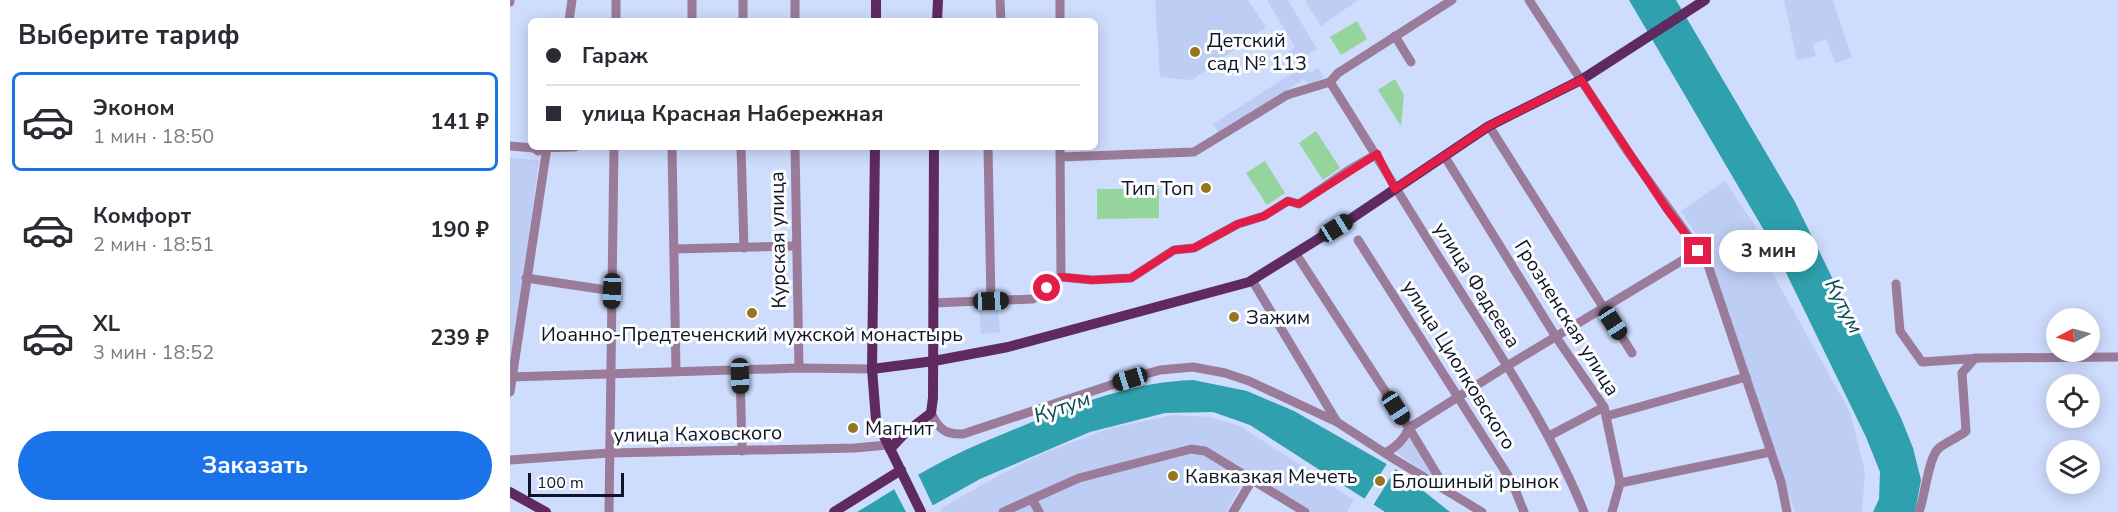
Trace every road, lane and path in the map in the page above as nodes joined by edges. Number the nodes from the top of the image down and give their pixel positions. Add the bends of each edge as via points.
1 (572, 0) edge
2 (616, 0) edge
3 (692, 0) edge
4 (743, 0) edge
5 (795, 0) edge
6 (876, 0) edge
7 (938, 0) edge
8 (1000, 0) edge
9 (1060, 0) edge
10 (1452, 0) edge
11 (1529, 0) edge
12 (1705, 0) edge
13 (569, 18) edge
14 (616, 18) edge
15 (692, 18) edge
16 (743, 18) edge
17 (795, 18) edge
18 (876, 18) edge
19 (938, 18) edge
20 (1000, 18) edge
21 (1060, 18) edge
22 (1395, 36) junction
23 (1411, 63) dead end
24 (1581, 80) junction
25 (1330, 82) junction
26 (1489, 126) junction
27 (510, 146) edge
28 (528, 148) edge
29 (536, 150) edge
30 (546, 150) edge
31 (614, 150) edge
32 (672, 150) edge
33 (741, 150) edge
34 (795, 150) edge
35 (875, 150) edge
36 (934, 150) edge
37 (988, 150) edge
38 (1061, 152) edge
39 (1377, 154) junction
40 (1444, 157) junction
41 (544, 160) junction
42 (1395, 189) junction
43 (1358, 240) dead end
44 (796, 246) junction
45 (744, 248) junction
46 (674, 249) junction
47 (1698, 251) junction
48 (1296, 254) junction
49 (1061, 277) junction
50 (526, 278) junction
51 (1252, 280) junction
52 (1896, 284) dead end
53 (612, 291) junction
54 (991, 301) junction
55 (933, 303) junction
56 (1603, 308) junction
57 (1556, 337) junction
58 (1632, 353) dead end
59 (2118, 357) edge
60 (1975, 358) junction
61 (934, 361) junction
62 (1507, 366) junction
63 (799, 368) junction
64 (740, 369) junction
65 (872, 369) junction
66 (676, 371) junction
67 (610, 373) junction
68 (511, 377) edge
69 (1746, 377) junction
70 (510, 392) edge
71 (1457, 397) junction
72 (1605, 411) junction
73 (931, 413) junction
74 (1337, 422) junction
75 (1409, 428) junction
76 (1549, 436) junction
77 (889, 447) junction
78 (742, 451) junction
79 (1770, 452) junction
80 (609, 453) junction
81 (1385, 453) junction
82 (510, 460) edge
83 (903, 474) junction
84 (1252, 480) junction
85 (1620, 483) junction
86 (512, 493) edge
87 (1448, 493) junction
88 (1032, 499) junction
89 (546, 512) edge
90 (609, 512) edge
91 (834, 512) edge
92 (921, 512) edge
93 (1003, 512) edge
94 (1039, 512) edge
95 (1233, 512) edge
96 (1305, 512) edge
97 (1482, 512) edge
98 (1524, 512) edge
99 (1584, 512) edge
100 (1612, 512) edge
101 (1786, 512) edge
102 (1919, 512) edge

1 - 13 street
2 - 14 street
3 - 15 street
4 - 16 street
5 - 17 street
6 - 18 main road
7 - 19 main road
8 - 20 street
9 - 21 street
10 - 22 street
11 - 24 street
12 - 24 main road
22 - 23 street
22 - 25 street
24 - 26 main road
24 - 47 street
25 - 38 street via 1287,96 1194,152
25 - 39 street, улица Фадеева
26 - 40 main road
26 - 56 street
27 - 28 street
29 - 41 street
30 - 41 street
31 - 53 street
32 - 46 street
33 - 45 street
34 - 44 street, Курская улица
35 - 65 main road
36 - 55 main road
37 - 54 street
38 - 49 street
39 - 42 street, улица Фадеева
39 - 49 street via 1299,204 1288,201 1194,248 1174,250 1131,278
40 - 42 main road
40 - 57 street, Грозненская улица
41 - 50 street
42 - 48 main road
42 - 62 street, улица Фадеева
43 - 71 street, улица Циолковского
44 - 45 street
44 - 63 street, Курская улица
45 - 46 street
46 - 66 street
47 - 56 street
47 - 69 street via 1707,262
48 - 51 main road
48 - 75 street
49 - 54 street via 1034,299
50 - 53 street
50 - 68 street
51 - 61 main road via 1008,347
51 - 74 street
52 - 60 street via 1900,331 1922,362
53 - 67 street
54 - 55 street
55 - 61 main road
56 - 57 street
56 - 58 street
57 - 62 street
57 - 72 street, Грозненская улица
59 - 60 street
60 - 102 street via 1962,373 1966,431 1938,449
61 - 65 main road
61 - 73 main road
62 - 71 street
62 - 76 street, улица Фадеева
63 - 64 street
63 - 65 street
64 - 66 street
64 - 78 street
65 - 77 main road via 876,420
66 - 67 street
67 - 68 street
67 - 80 street
68 - 70 street
69 - 72 street
69 - 79 street
71 - 75 street
71 - 98 street, улица Циолковского via 1512,482
72 - 76 street
72 - 85 street, Грозненская улица
73 - 74 street via 942,429 952,435 963,434 1160,370 1193,367 1249,381
73 - 77 main road
74 - 81 street
75 - 81 street via 1404,438
75 - 87 street
76 - 99 street, улица Фадеева
77 - 78 street, улица Каховского
77 - 83 main road
78 - 80 street, улица Каховского
79 - 85 street
79 - 101 street
80 - 82 street, улица Каховского
80 - 90 street
81 - 87 street
83 - 91 main road
83 - 92 main road
84 - 88 street via 1205,451 1191,449 1079,478
84 - 95 street
84 - 96 street
85 - 100 street, Грозненская улица
86 - 89 main road
87 - 97 street
88 - 93 street
88 - 94 street

